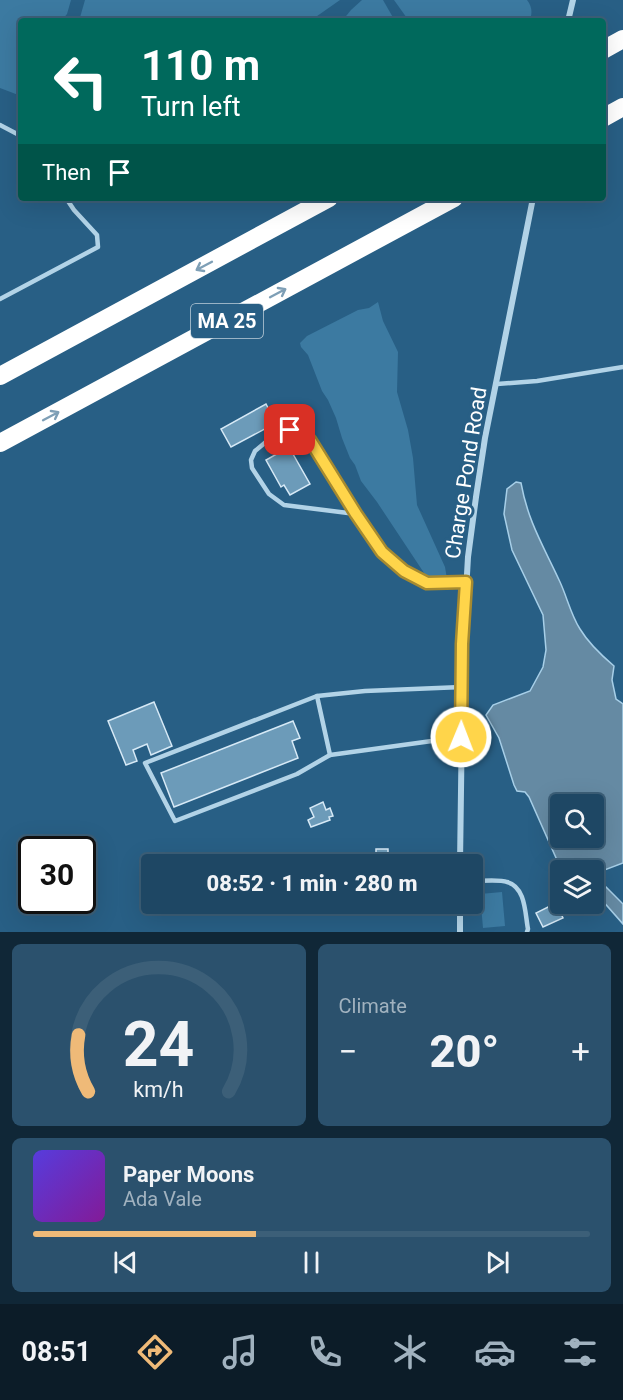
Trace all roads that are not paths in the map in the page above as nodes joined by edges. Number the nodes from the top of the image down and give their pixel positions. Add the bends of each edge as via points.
1 (573, 0) edge
2 (569, 18) edge
3 (623, 39) edge
4 (606, 48) edge
5 (623, 107) edge
6 (606, 116) edge
7 (0, 125) edge
8 (18, 134) edge
9 (68, 201) edge
10 (323, 201) edge
11 (448, 201) edge
12 (532, 201) edge
13 (0, 299) edge
14 (623, 367) edge
15 (0, 376) edge
16 (497, 384) junction
17 (0, 443) edge
18 (356, 514) junction
19 (466, 582) junction
20 (462, 687) junction
21 (317, 696) junction
22 (461, 737) junction
23 (330, 754) junction
24 (460, 854) edge
25 (483, 881) edge
26 (460, 914) edge
27 (460, 932) edge
28 (527, 932) edge

1 - 2 street
3 - 4 highway
5 - 6 highway
7 - 8 lane
9 - 13 lane via 97,235 98,247
10 -> 15 highway, MA 25
17 -> 11 highway, MA 25
12 - 16 street, Charge Pond Road
14 - 16 lane
16 - 19 street, Charge Pond Road via 480,470
18 - 18 lane via 284,504 269,494 252,468 255,451 290,430 302,432
18 - 19 lane via 382,552 404,571 427,583
19 - 20 street, Charge Pond Road
20 - 21 lane
20 - 22 street, Charge Pond Road
21 - 23 lane
21 - 23 lane via 145,764 175,821 297,774
22 - 23 lane
22 - 24 street, Charge Pond Road
25 - 28 lane via 507,882 517,888
26 - 27 street

